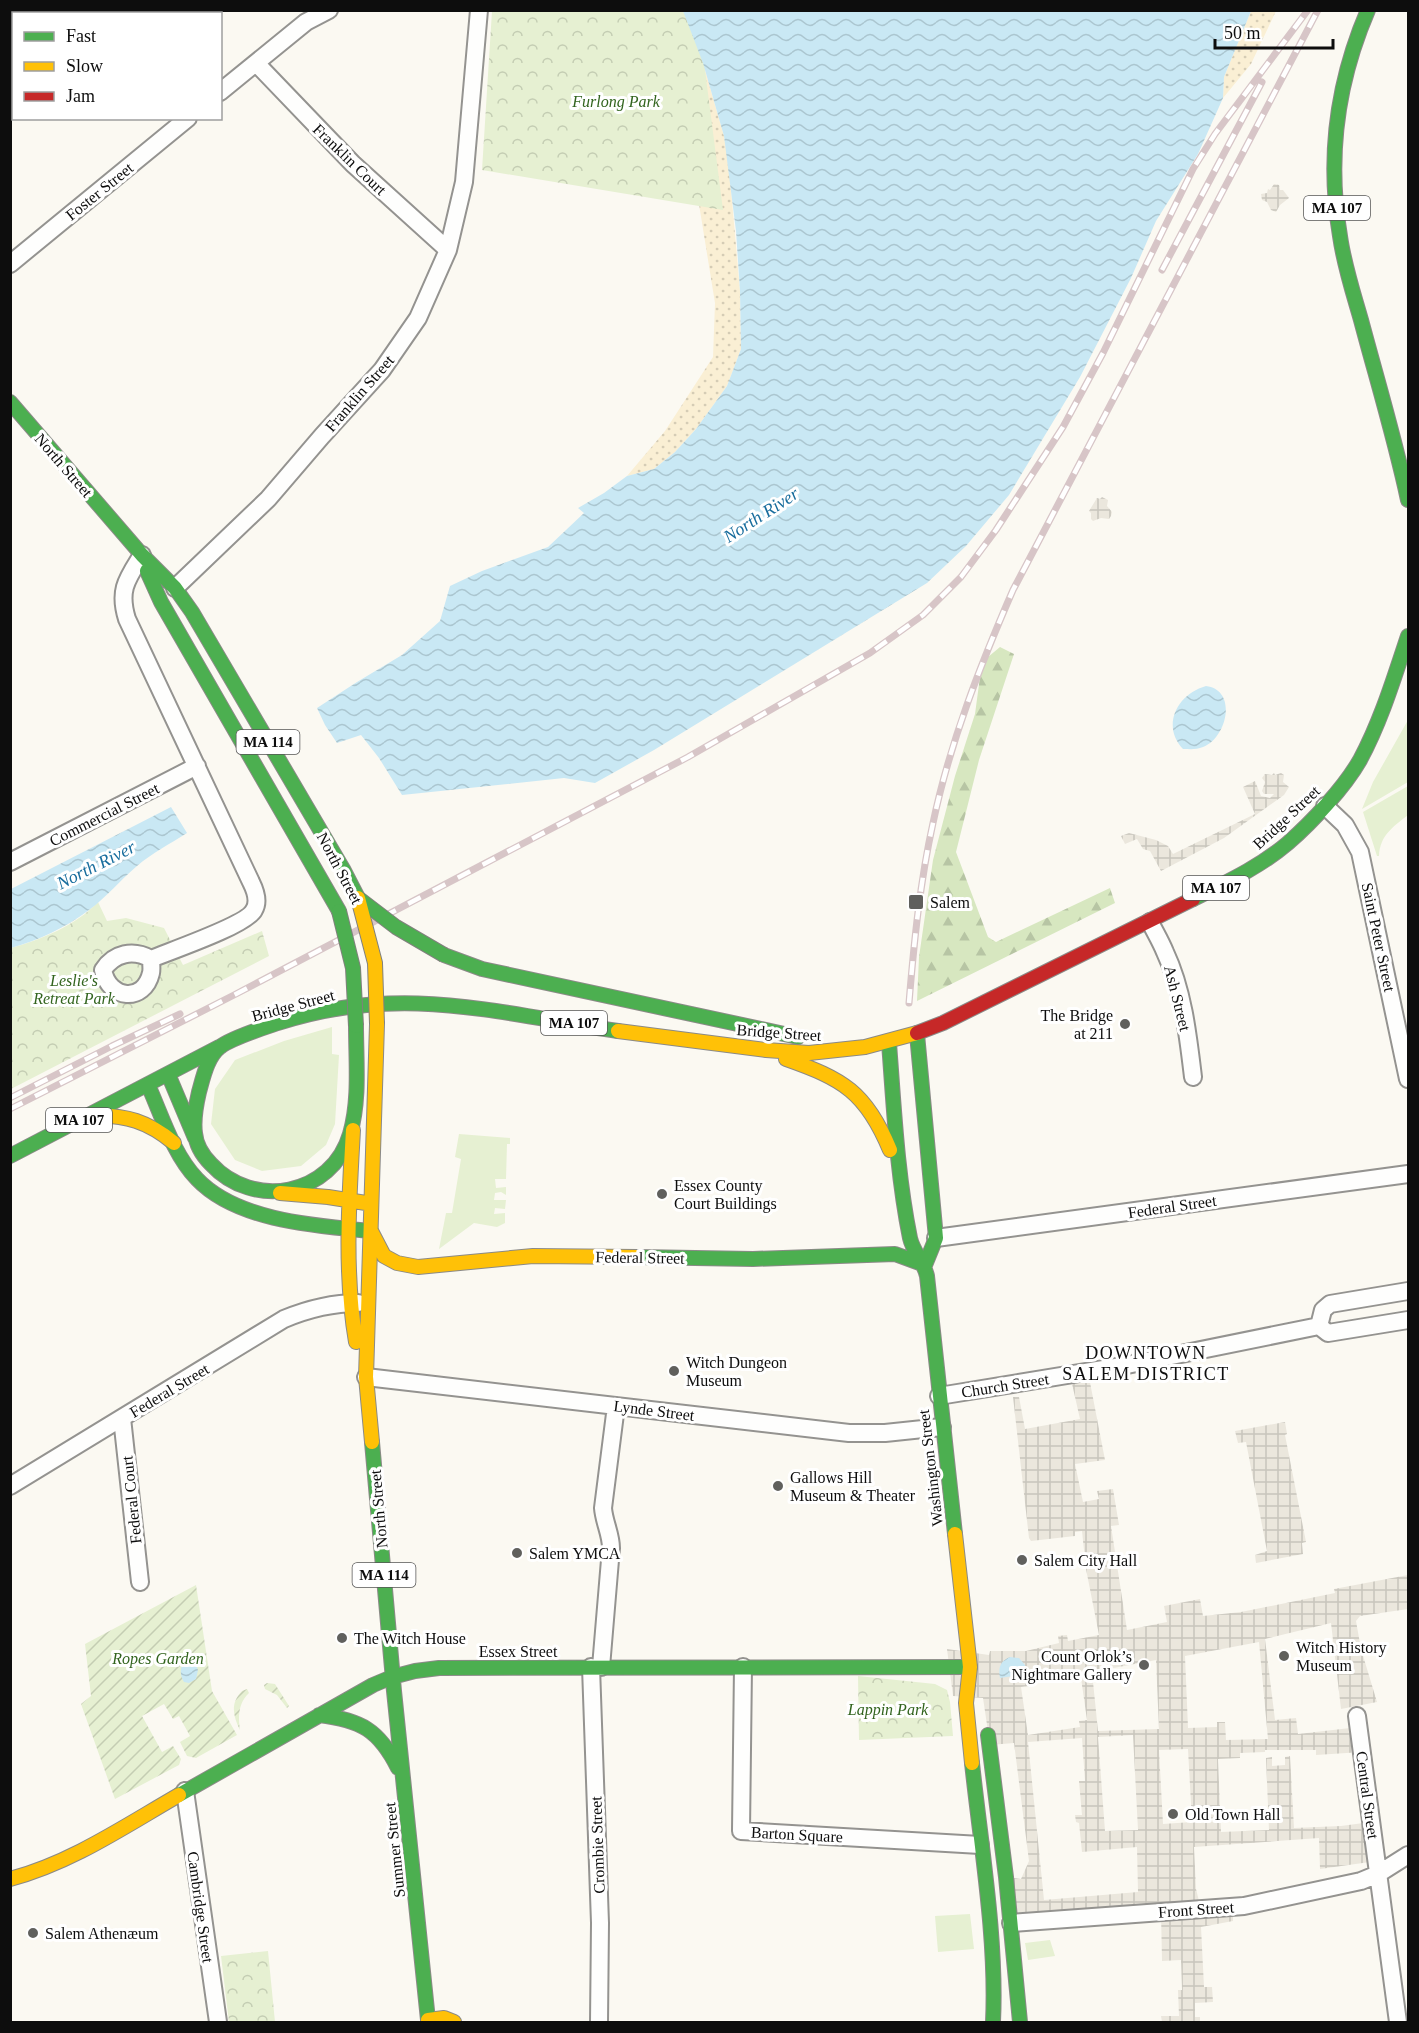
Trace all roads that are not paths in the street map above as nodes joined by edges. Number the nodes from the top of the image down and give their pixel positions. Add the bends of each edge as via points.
1 (328, 10) edge
2 (479, 10) edge
3 (1368, 10) edge
4 (302, 16) edge
5 (256, 63) junction
6 (222, 90) edge
7 (186, 120) edge
8 (448, 250) junction
9 (10, 264) edge
10 (11, 404) edge
11 (1408, 500) edge
12 (142, 555) junction
13 (175, 588) junction
14 (161, 602) junction
15 (1408, 634) edge
16 (196, 766) junction
17 (1325, 806) junction
18 (10, 862) edge
19 (358, 898) junction
20 (1150, 922) junction
21 (151, 958) dead end
22 (917, 1034) junction
23 (889, 1043) junction
24 (738, 1046) junction
25 (219, 1047) junction
26 (853, 1049) junction
27 (168, 1074) junction
28 (1193, 1077) dead end
29 (1408, 1079) edge
30 (148, 1085) junction
31 (86, 1116) junction
32 (354, 1123) junction
33 (195, 1138) junction
34 (175, 1143) junction
35 (10, 1155) edge
36 (1408, 1174) edge
37 (901, 1186) junction
38 (271, 1192) junction
39 (350, 1200) junction
40 (372, 1205) junction
41 (349, 1229) junction
42 (371, 1231) junction
43 (936, 1238) junction
44 (925, 1265) junction
45 (1408, 1291) edge
46 (349, 1303) junction
47 (368, 1303) junction
48 (1408, 1320) edge
49 (1319, 1326) junction
50 (366, 1377) junction
51 (939, 1396) junction
52 (616, 1406) junction
53 (122, 1418) junction
54 (942, 1427) junction
55 (10, 1486) edge
56 (140, 1582) dead end
57 (596, 1667) junction
58 (743, 1667) junction
59 (970, 1667) junction
60 (392, 1677) junction
61 (983, 1698) dead end
62 (320, 1715) junction
63 (1357, 1716) dead end
64 (986, 1719) dead end
65 (403, 1780) junction
66 (185, 1791) junction
67 (980, 1845) junction
68 (1408, 1855) edge
69 (1378, 1874) junction
70 (10, 1879) edge
71 (1011, 1923) junction
72 (421, 1960) junction
73 (427, 2021) edge
74 (451, 2021) edge
75 (218, 2022) edge
76 (599, 2022) edge
77 (993, 2022) edge
78 (1020, 2022) edge
79 (1398, 2022) edge

1 - 4 street
2 - 8 street, Franklin Street via 464,182
3 - 11 main road, MA 107 via 1341,96 1334,140 1336,204 1345,266
4 - 5 street
5 - 6 street
5 - 8 street, Franklin Court via 353,164
7 - 9 street, Foster Street
8 - 13 street, Franklin Street via 418,318 382,370 268,499
10 - 12 main road, North Street / MA 114
12 - 13 main road, North Street / MA 114
12 - 14 main road, North Street / MA 114
12 - 16 street via 126,581 123,606
13 - 14 main road
13 - 19 main road, North Street / MA 114
14 - 32 main road, North Street / MA 114, bridge via 339,911 354,970
15 - 17 main road, Bridge Street / MA 107 via 1373,734
16 - 18 street, Commercial Street
16 - 21 street via 254,887 255,910 234,926
17 - 20 main road, Bridge Street / MA 107 via 1287,844 1251,869
17 - 29 street, Saint Peter Street via 1345,825 1360,852
19 - 26 main road, bridge via 396,927 444,955 482,969
19 - 40 main road, North Street / MA 114, bridge via 375,963
20 - 22 main road, Bridge Street / MA 107
20 - 28 street, Ash Street via 1173,976 1184,1016
22 - 23 main road, Bridge Street / MA 107
22 - 43 main road, Washington Street
23 - 26 main road, Bridge Street / MA 107
23 - 37 main road, Washington Street
24 - 25 main road, Bridge Street / MA 107 via 410,1001 313,1014 258,1030
24 - 26 main road, Bridge Street / MA 107 via 814,1052
24 - 37 main road via 805,1065 858,1093 885,1136
25 - 27 main road, Bridge Street / MA 107
25 - 33 main road via 199,1092
27 - 30 main road, Bridge Street / MA 107
27 - 33 main road
30 - 31 main road, Bridge Street / MA 107
30 - 34 main road
31 - 34 main road via 124,1116 141,1121
31 - 35 main road, Bridge Street / MA 107
32 - 38 main road via 346,1147 328,1171 311,1182
32 - 39 main road, North Street / MA 114
33 - 38 main road via 215,1170 231,1181
34 - 41 main road via 197,1180 215,1197 289,1220
36 - 43 street, Federal Street
37 - 44 main road, Washington Street via 911,1242
38 - 39 main road
39 - 40 main road
39 - 41 main road, North Street / MA 114
40 - 42 main road, North Street / MA 114
41 - 42 main road
41 - 46 main road, North Street / MA 114
42 - 44 main road, Federal Street via 384,1256 418,1267 533,1256 753,1259 896,1254
42 - 47 main road, North Street / MA 114
43 - 44 main road, Washington Street
44 - 51 main road, Washington Street
45 - 49 street via 1330,1304 1323,1310
46 - 47 street, Federal Street
46 - 50 main road, North Street / MA 114
46 - 53 street, Federal Street via 306,1310 284,1319
47 - 50 main road, North Street / MA 114
48 - 49 street, Church Street via 1328,1333
49 - 51 street, Church Street via 1122,1366
50 - 52 street, Lynde Street
50 - 60 main road, North Street / MA 114
51 - 54 main road, Washington Street
52 - 54 street, Lynde Street via 849,1433
52 - 57 street, Crombie Street via 603,1508 611,1548
53 - 55 street, Federal Street
53 - 56 street, Federal Court
54 - 59 main road, Washington Street
57 - 58 main road, Essex Street
57 - 60 main road, Essex Street via 439,1668
57 - 76 street, Crombie Street
58 - 59 main road, Essex Street
58 - 67 street, Barton Square via 741,1831
59 - 61 main road, Washington Street
59 - 67 main road, Washington Street via 966,1703
60 - 62 main road, Essex Street
60 - 65 main road, Summer Street / MA 114
62 - 65 main road via 363,1725 382,1740
62 - 66 main road, Essex Street
63 - 69 street, Central Street
64 - 71 main road
65 - 72 main road, Summer Street / MA 114
66 - 70 main road, Essex Street via 78,1851
66 - 75 street, Cambridge Street
67 - 77 main road, Washington Street via 993,1967
68 - 69 street, Front Street
69 - 71 street, Front Street via 1343,1886 1244,1906
69 - 79 street, Central Street
71 - 78 main road
72 - 73 main road, Summer Street / MA 114
72 - 74 main road
73 - 74 main road

